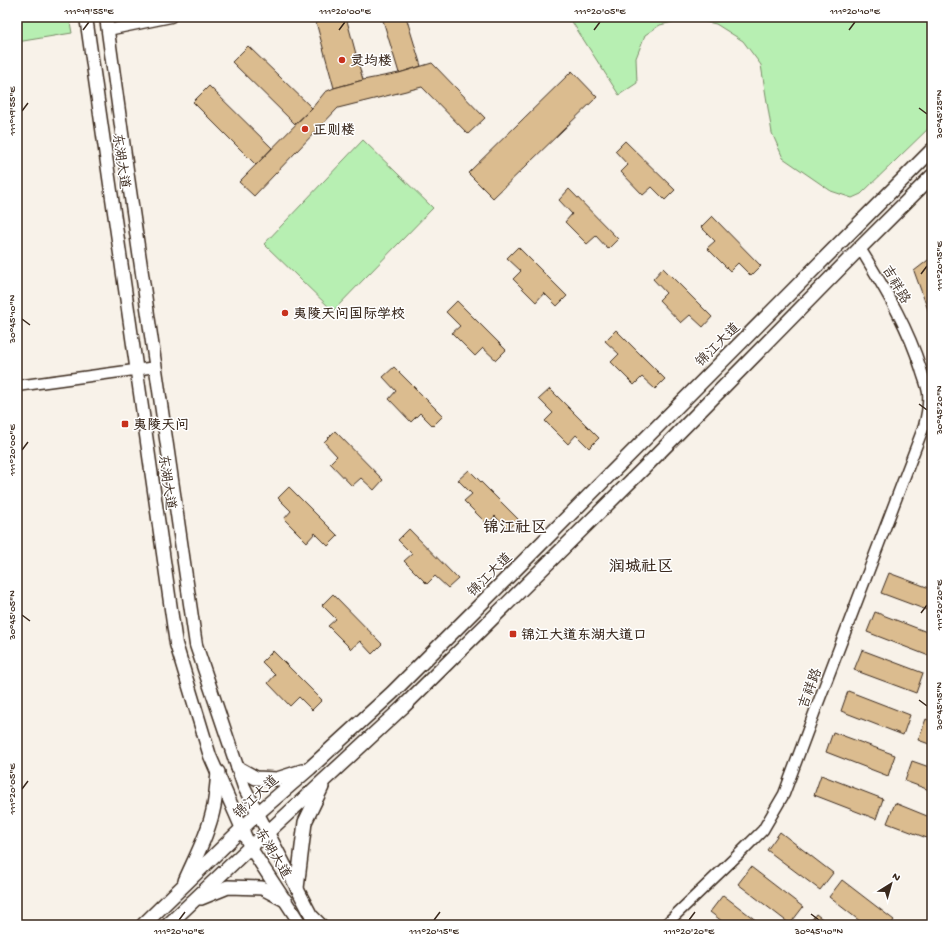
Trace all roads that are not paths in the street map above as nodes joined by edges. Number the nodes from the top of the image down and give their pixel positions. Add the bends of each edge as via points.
1 (86, 17) edge
2 (106, 17) edge
3 (171, 17) edge
4 (108, 30) junction
5 (932, 150) edge
6 (932, 176) edge
7 (860, 248) junction
8 (156, 367) junction
9 (136, 369) junction
10 (17, 386) edge
11 (928, 426) edge
12 (238, 768) junction
13 (310, 768) junction
14 (218, 772) junction
15 (326, 780) junction
16 (258, 813) junction
17 (243, 829) junction
18 (268, 832) junction
19 (250, 847) junction
20 (182, 888) junction
21 (297, 888) junction
22 (285, 900) junction
23 (192, 902) junction
24 (143, 925) edge
25 (168, 925) edge
26 (301, 925) edge
27 (321, 925) edge
28 (665, 925) edge

1 - 9 main road, 东湖大道
2 - 4 main road, 东湖大道
3 - 4 street
4 - 8 main road, 东湖大道
5 - 13 main road, 锦江大道 via 510,575 392,692
6 - 7 main road
7 - 11 street, 吉祥路 via 906,328 916,353 928,393
7 - 15 main road via 648,464
8 - 9 street
8 - 12 main road, 东湖大道 via 196,645
9 - 10 street
9 - 14 main road, 东湖大道 via 176,644 210,756
11 - 28 street, 吉祥路 via 784,794 763,830
12 - 13 main road via 256,778 277,779
12 - 16 main road, 东湖大道 via 244,787
13 - 16 main road, 锦江大道
14 - 17 main road, 东湖大道
14 - 20 main road via 214,806 202,844
15 - 18 main road
15 - 21 main road via 305,822
16 - 17 main road, 锦江大道
16 - 18 main road, 东湖大道
17 - 19 main road, 东湖大道
17 - 20 main road, 锦江大道
18 - 19 main road
18 - 21 main road, 东湖大道
19 - 22 main road, 东湖大道
19 - 23 main road
20 - 24 main road, 锦江大道
21 - 27 main road, 东湖大道 via 311,915
22 - 23 main road via 262,888 228,887
22 - 26 main road, 东湖大道
23 - 25 main road

